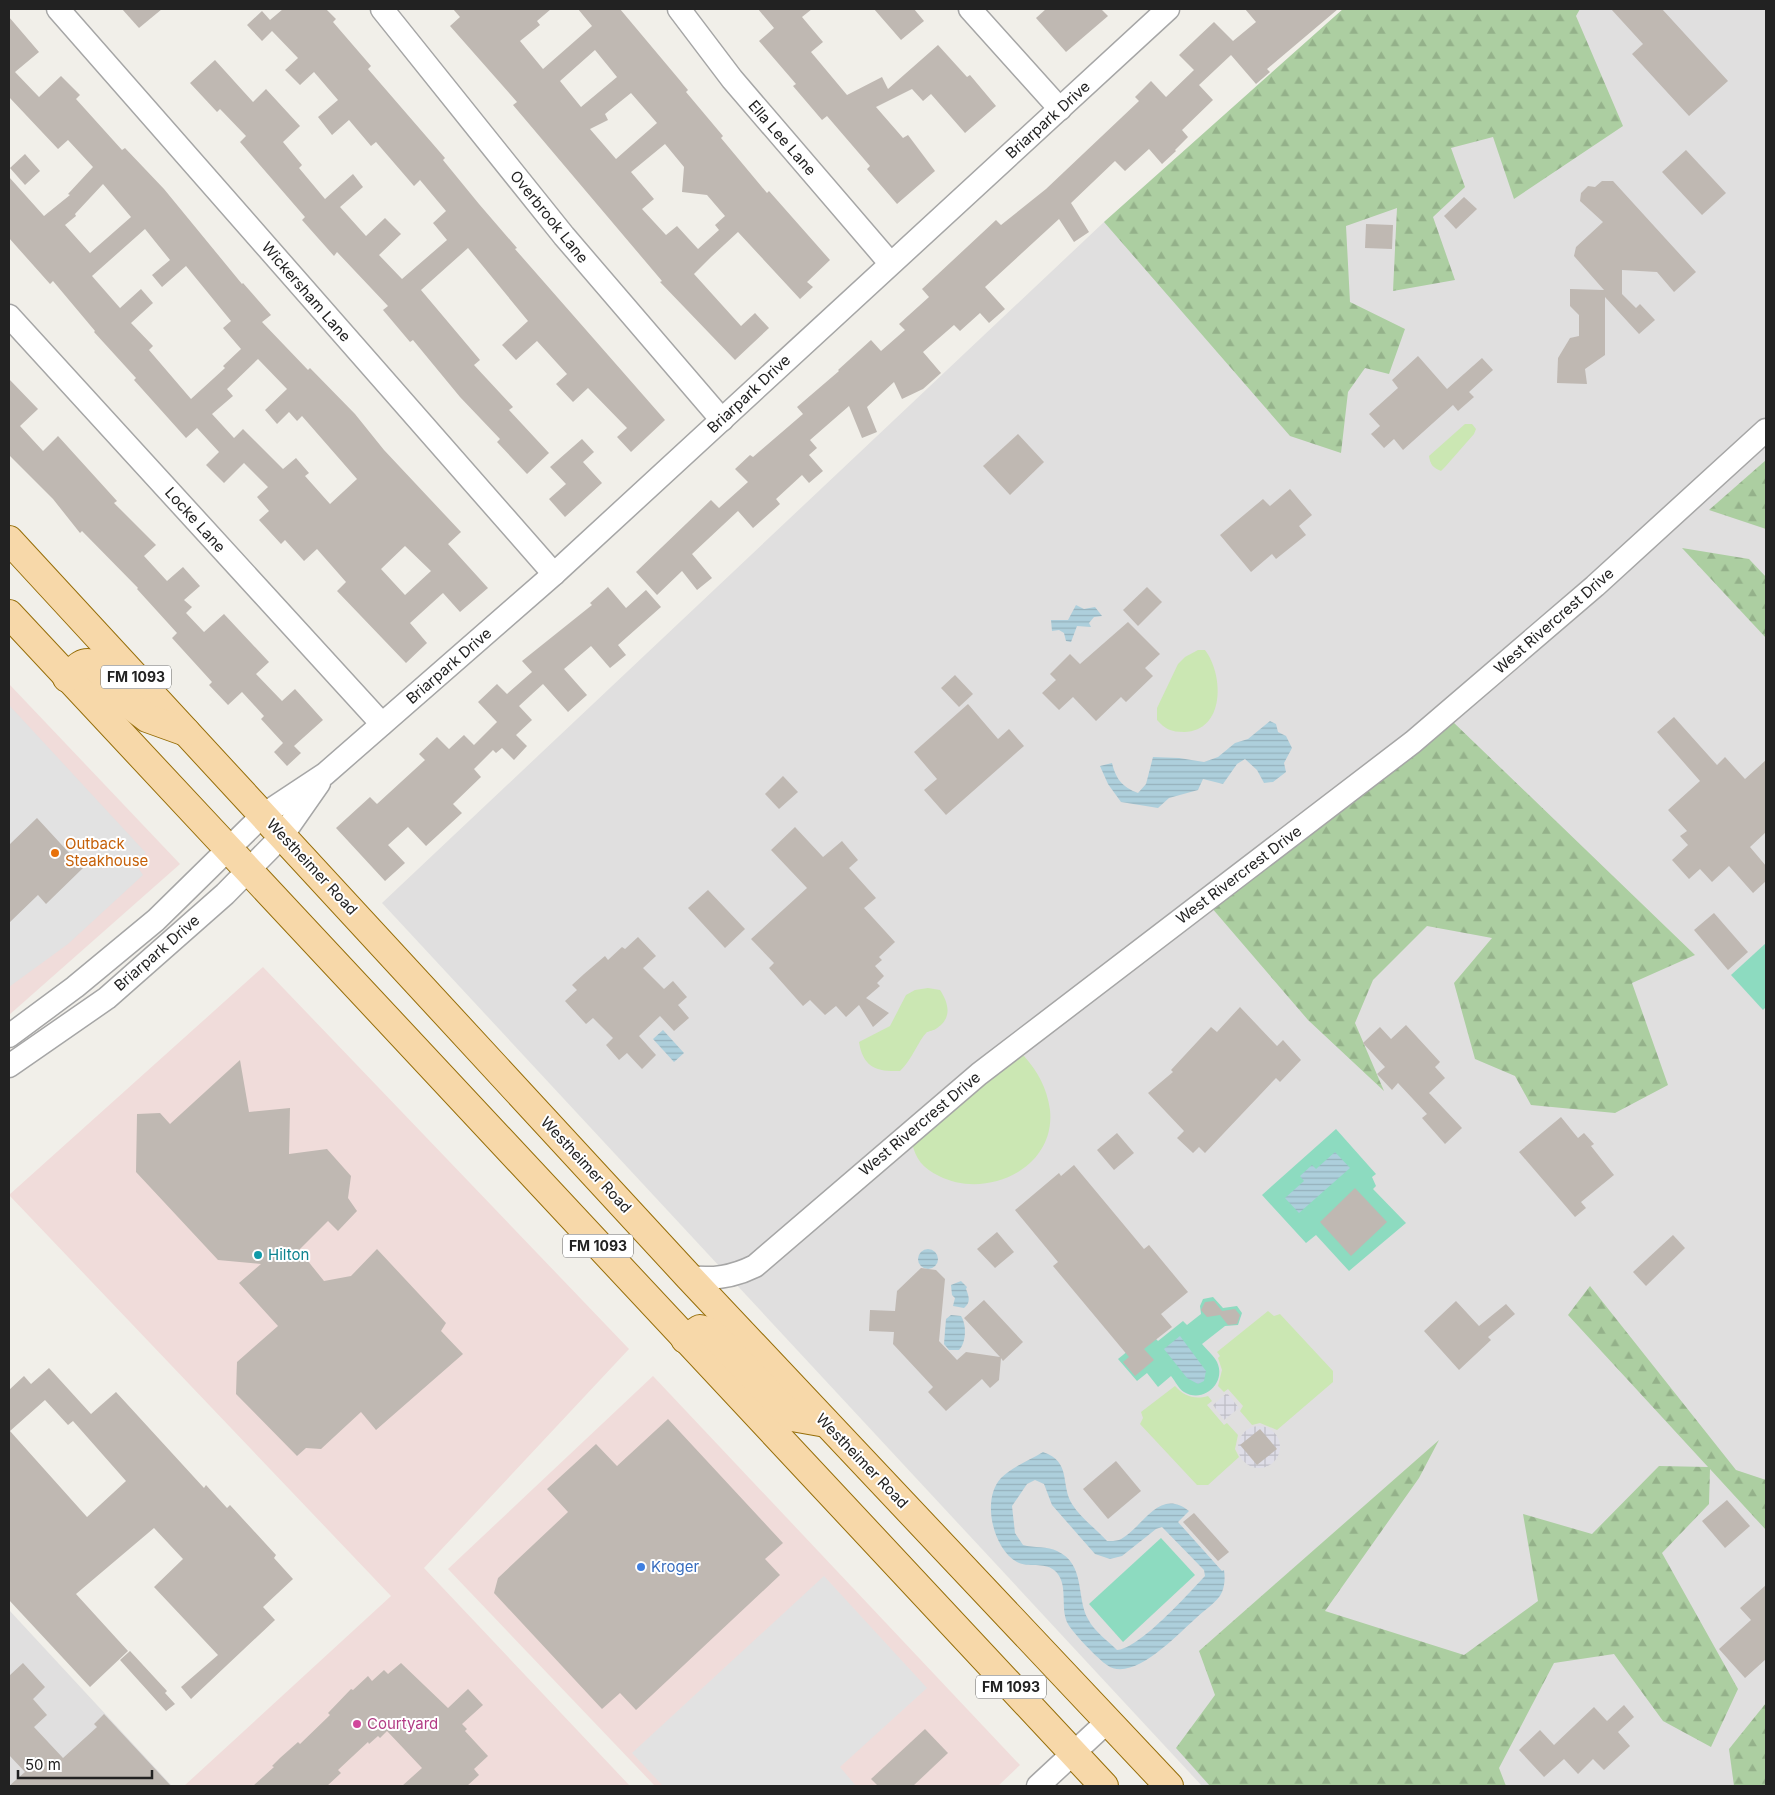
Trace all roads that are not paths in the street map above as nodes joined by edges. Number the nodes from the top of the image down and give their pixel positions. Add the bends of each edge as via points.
1 (58, 9) edge
2 (382, 9) edge
3 (679, 9) edge
4 (970, 9) edge
5 (1168, 9) edge
6 (1060, 109) junction
7 (890, 263) junction
8 (9, 316) edge
9 (722, 420) junction
10 (1766, 430) edge
11 (9, 540) edge
12 (554, 574) junction
13 (9, 614) edge
14 (67, 678) junction
15 (382, 724) junction
16 (187, 732) junction
17 (325, 774) junction
18 (263, 815) junction
19 (282, 836) junction
20 (227, 848) junction
21 (248, 871) junction
22 (9, 1036) edge
23 (9, 1066) edge
24 (689, 1277) junction
25 (685, 1339) junction
26 (826, 1423) junction
27 (1108, 1721) junction
28 (1073, 1753) junction
29 (1038, 1786) edge
30 (1104, 1786) edge
31 (1169, 1786) edge

1 - 12 street, Wickersham Lane
2 - 9 street, Overbrook Lane via 564,236
3 - 7 street, Ella Lee Lane via 732,79
4 - 6 street
5 - 6 street, Briarpark Drive
6 - 7 street, Briarpark Drive
7 - 9 street, Briarpark Drive
8 - 15 street, Locke Lane
9 - 12 street, Briarpark Drive
10 - 24 street, West Rivercrest Drive via 1595,586 1418,738 979,1074 747,1270 723,1278
11 - 16 main road, Westheimer Road / FM 1093
12 - 15 street, Briarpark Drive
13 - 14 main road, FM 1093
14 - 16 main road via 81,664 93,664 130,705 147,718
14 - 20 main road, FM 1093
15 - 17 street, Briarpark Drive
16 - 18 main road, Westheimer Road / FM 1093
17 - 18 street, Briarpark Drive
17 - 19 street, Briarpark Drive
18 - 19 main road, Westheimer Road / FM 1093
18 - 20 street, Briarpark Drive
19 - 21 street, Briarpark Drive
19 - 24 main road, Westheimer Road / FM 1093
20 - 21 main road, FM 1093
20 - 22 street, Briarpark Drive via 156,920
21 - 23 street, Briarpark Drive via 107,998
21 - 25 main road, FM 1093
24 - 26 main road, Westheimer Road / FM 1093
25 - 26 main road via 700,1329 711,1332 792,1417
25 - 28 main road, FM 1093
26 - 27 main road, Westheimer Road / FM 1093
27 - 28 street
27 - 31 main road, Westheimer Road / FM 1093
28 - 29 street
28 - 30 main road, FM 1093

